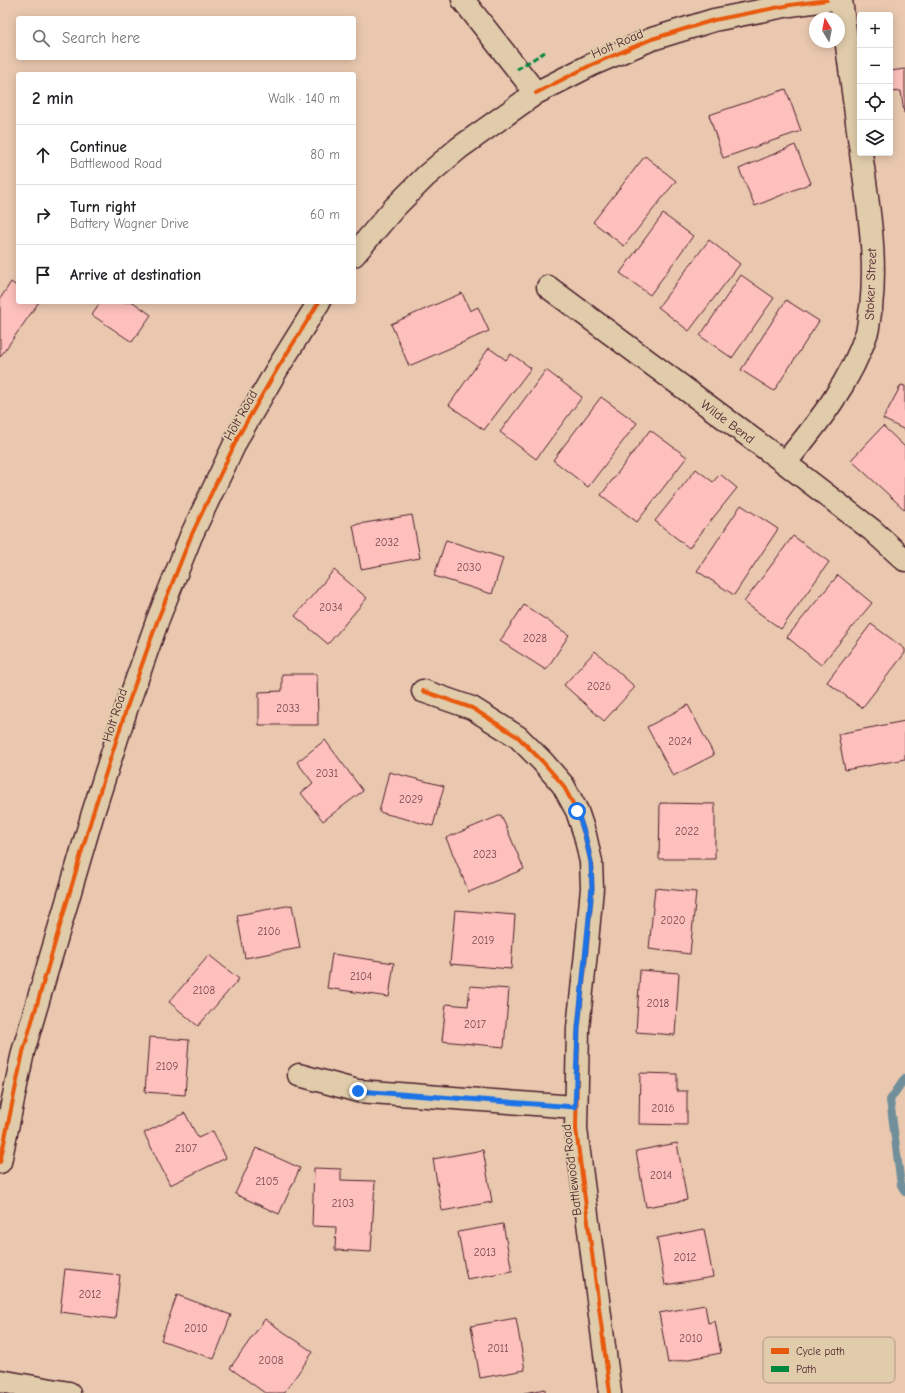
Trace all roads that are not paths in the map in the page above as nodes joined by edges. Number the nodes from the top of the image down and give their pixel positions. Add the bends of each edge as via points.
1 (463, 0) edge
2 (827, 0) edge
3 (841, 0) edge
4 (536, 93) junction
5 (857, 122) edge
6 (861, 156) edge
7 (356, 253) edge
8 (548, 287) dead end
9 (318, 304) edge
10 (785, 463) junction
11 (905, 560) edge
12 (423, 691) dead end
13 (299, 1076) dead end
14 (575, 1107) junction
15 (0, 1162) edge
16 (0, 1380) edge
17 (69, 1393) edge
18 (610, 1393) edge

1 - 4 street
2 - 4 street, Holt Road via 722,18 652,39 591,65
3 - 5 street
4 - 7 street, Holt Road via 459,148 426,176 394,208
6 - 10 street, Stoker Street via 873,264 872,298 867,331 855,361 838,392 819,421
8 - 10 street, Wilde Bend
9 - 15 street, Holt Road via 239,435 190,536 158,619 92,813 22,1052
10 - 11 street, Wilde Bend via 872,530
12 - 14 street, Battlewood Road via 472,708 518,737 563,785 577,811 591,862 592,888 578,1028
13 - 14 street via 358,1091
14 - 18 street, Battlewood Road
16 - 17 street

